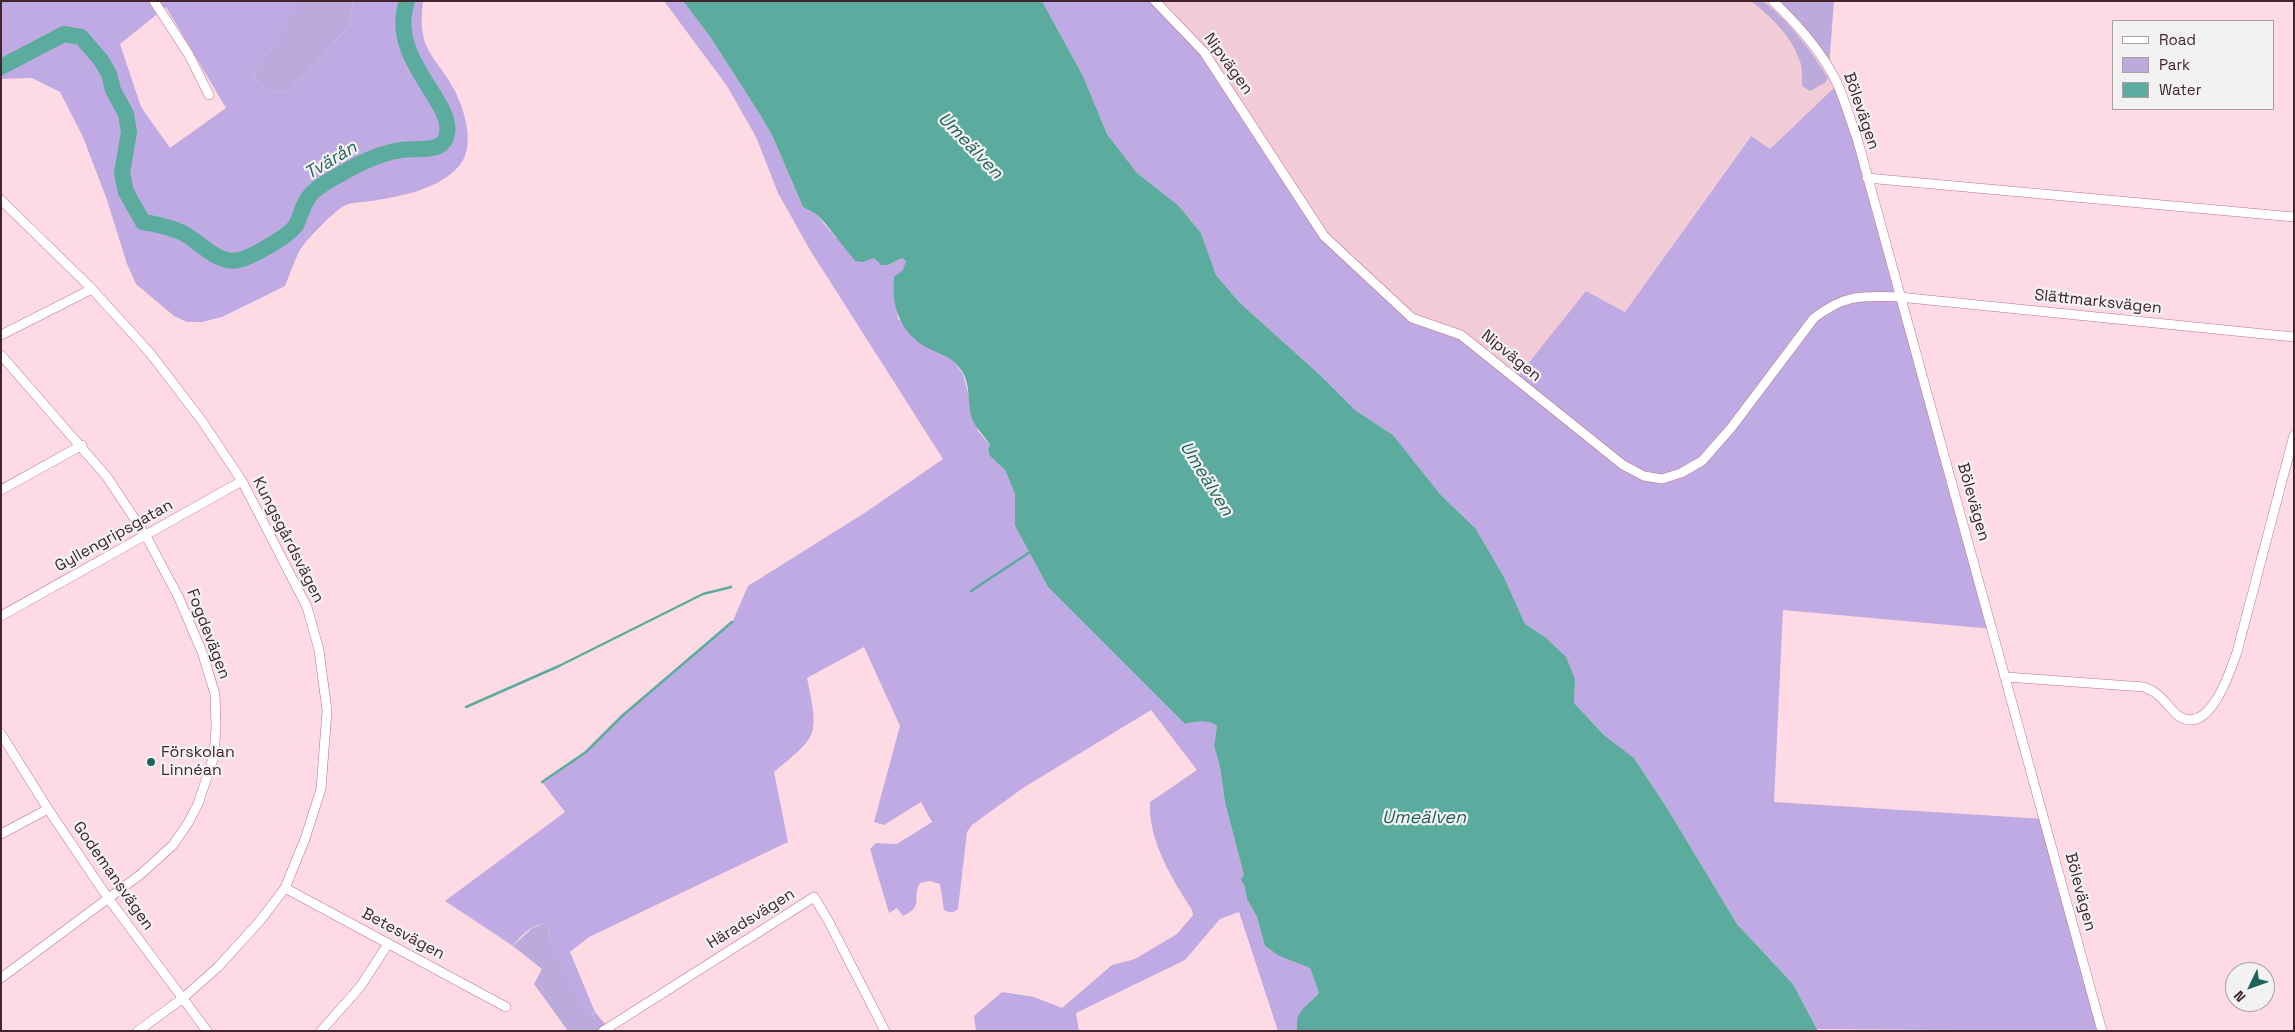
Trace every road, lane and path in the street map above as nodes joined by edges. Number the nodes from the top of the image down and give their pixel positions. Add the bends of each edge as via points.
1 (154, 1) edge
2 (1155, 1) edge
3 (1773, 1) edge
4 (210, 95) dead end
5 (1868, 178) junction
6 (1, 200) edge
7 (2294, 217) edge
8 (92, 289) junction
9 (1899, 297) junction
10 (1, 334) edge
11 (2294, 337) edge
12 (1, 355) edge
13 (2294, 435) edge
14 (82, 445) junction
15 (242, 481) junction
16 (1, 490) edge
17 (146, 536) junction
18 (1, 616) edge
19 (2006, 677) junction
20 (1, 734) edge
21 (48, 809) junction
22 (1, 834) edge
23 (285, 888) junction
24 (108, 898) junction
25 (388, 944) junction
26 (1, 978) edge
27 (184, 998) junction
28 (506, 1006) dead end
29 (138, 1031) edge
30 (207, 1031) edge
31 (321, 1031) edge
32 (603, 1031) edge
33 (885, 1031) edge
34 (2102, 1031) edge

1 - 4 street via 189,54
2 - 9 street, Nipvägen via 1204,52 1324,236 1412,318 1461,334 1623,465 1644,476 1662,479 1682,473 1702,461 1814,318 1831,305 1864,296
3 - 5 street, Bölevägen via 1829,67 1857,138
5 - 7 street
5 - 9 street, Bölevägen
6 - 8 street, Kungsgårdsvägen
8 - 10 street
8 - 15 street, Kungsgårdsvägen via 150,353
9 - 11 street, Slättmarksvägen
9 - 19 street, Bölevägen
12 - 14 street, Fogdevägen
13 - 19 street via 2237,652 2226,682 2207,713 2199,719 2180,717 2158,695 2144,687
14 - 16 street
14 - 17 street, Fogdevägen
15 - 17 street, Gyllengripsgatan
15 - 23 street, Kungsgårdsvägen via 307,607 319,650 327,711 321,789
17 - 18 street, Gyllengripsgatan
17 - 24 street, Fogdevägen via 178,596 202,652 215,694 214,756 198,804 173,845
19 - 34 street, Bölevägen
20 - 21 street, Godemansvägen
21 - 22 street
21 - 24 street, Godemansvägen
23 - 25 street, Betesvägen
23 - 27 street, Kungsgårdsvägen via 218,967
24 - 26 street, Fogdevägen
24 - 27 street, Godemansvägen
25 - 28 street, Betesvägen
25 - 31 street via 360,987
27 - 29 street, Kungsgårdsvägen
27 - 30 street, Godemansvägen
32 - 33 street, Häradsvägen via 814,897

